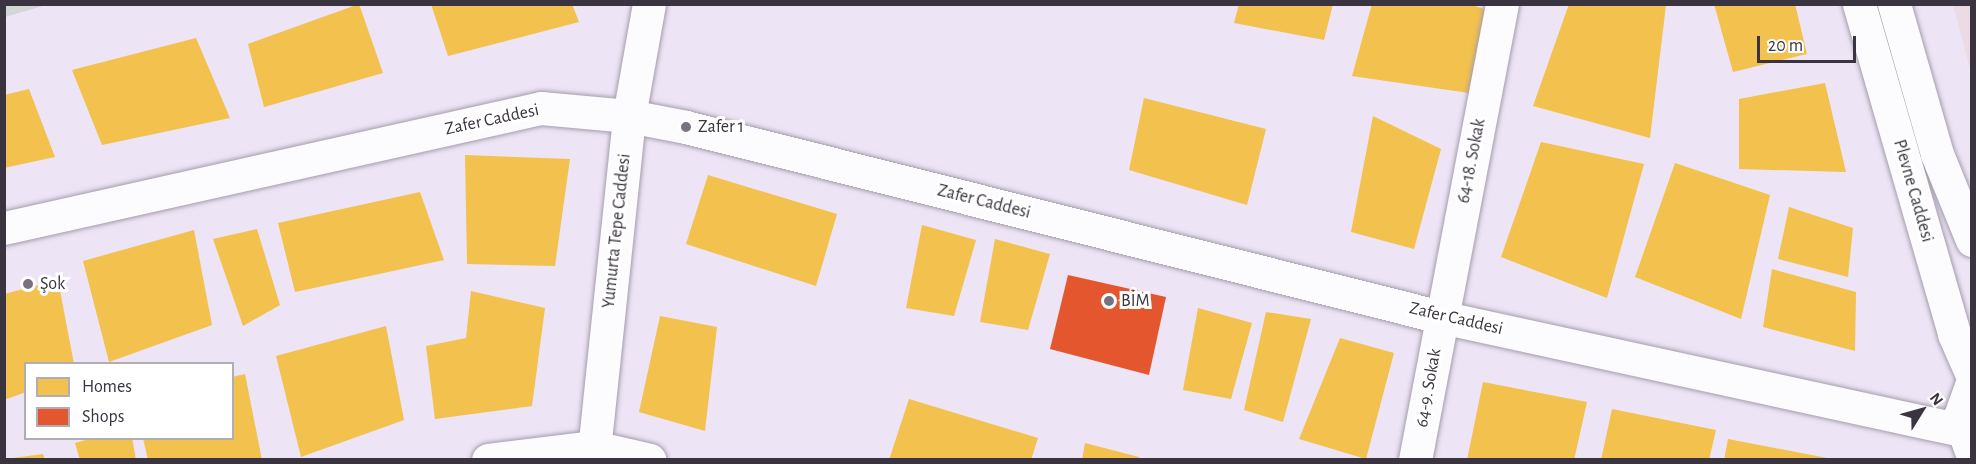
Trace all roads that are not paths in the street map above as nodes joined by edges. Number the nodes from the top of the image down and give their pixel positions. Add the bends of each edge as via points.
1 (649, 4) edge
2 (1502, 4) edge
3 (1859, 4) edge
4 (1894, 4) edge
5 (628, 116) junction
6 (4, 228) edge
7 (1971, 240) edge
8 (1442, 317) junction
9 (1971, 375) edge
10 (1971, 383) edge
11 (1966, 442) edge
12 (594, 453) edge
13 (488, 459) edge
14 (650, 459) edge
15 (1415, 459) edge

1 - 5 street, Yumurta Tepe Caddesi
2 - 8 street, 64-18. Sokak
3 - 9 street, Plevne Caddesi via 1954,334
4 - 7 street, Plevne Caddesi via 1937,154
5 - 6 street, Zafer Caddesi via 542,108
5 - 8 street, Zafer Caddesi via 686,127
5 - 12 street, Yumurta Tepe Caddesi
8 - 11 street, Zafer Caddesi
8 - 15 street, 64-9. Sokak
10 - 11 street via 1961,408
12 - 13 street
12 - 14 street

